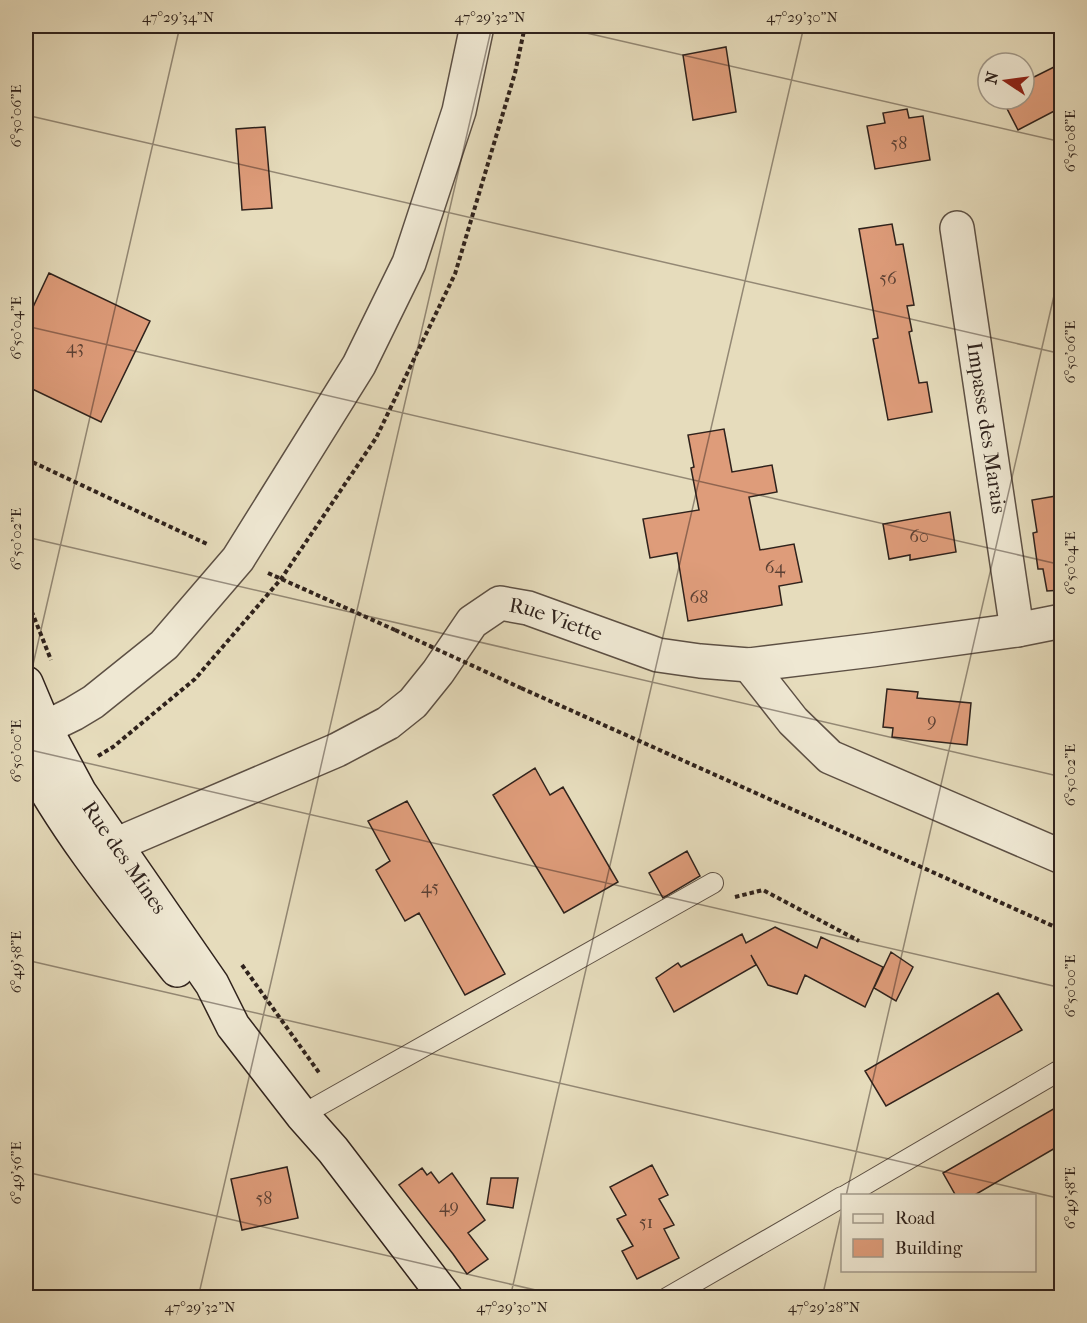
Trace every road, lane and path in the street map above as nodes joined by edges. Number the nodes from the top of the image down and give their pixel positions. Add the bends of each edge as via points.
1 (477, 26) edge
2 (957, 228) dead end
3 (281, 579) dead end
4 (1062, 621) edge
5 (395, 630) dead end
6 (1017, 630) junction
7 (749, 665) junction
8 (26, 683) edge
9 (35, 732) edge
10 (26, 755) edge
11 (68, 773) junction
12 (104, 854) junction
13 (1062, 857) edge
14 (712, 883) joint
15 (1062, 930) edge
16 (859, 941) dead end
17 (1062, 1069) edge
18 (302, 1115) junction
19 (847, 1194) edge
20 (841, 1198) edge
21 (446, 1298) edge
22 (667, 1298) edge

1 - 9 street via 459,111 409,263 359,365 238,559 164,645 93,702
2 - 6 street, Impasse des Marais
3 - 11 path via 195,679 113,747
4 - 6 street, Rue Viette
5 - 15 path, bridge
6 - 7 street, Rue Viette
7 - 12 street, Rue Viette via 658,655 528,608 500,603 472,622 419,696 388,723 337,750 129,839
7 - 13 street via 793,721 830,757
8 - 9 street, Rue des Mines
9 - 11 street, Rue des Mines
10 - 12 street, Rue des Mines via 57,810
11 - 12 street, Rue des Mines
12 - 18 street, Rue des Mines via 196,995 233,1026
14 - 16 path via 730,898 762,890
14 - 18 lane
17 - 19 lane
18 - 21 street, Rue des Mines
20 - 22 lane

